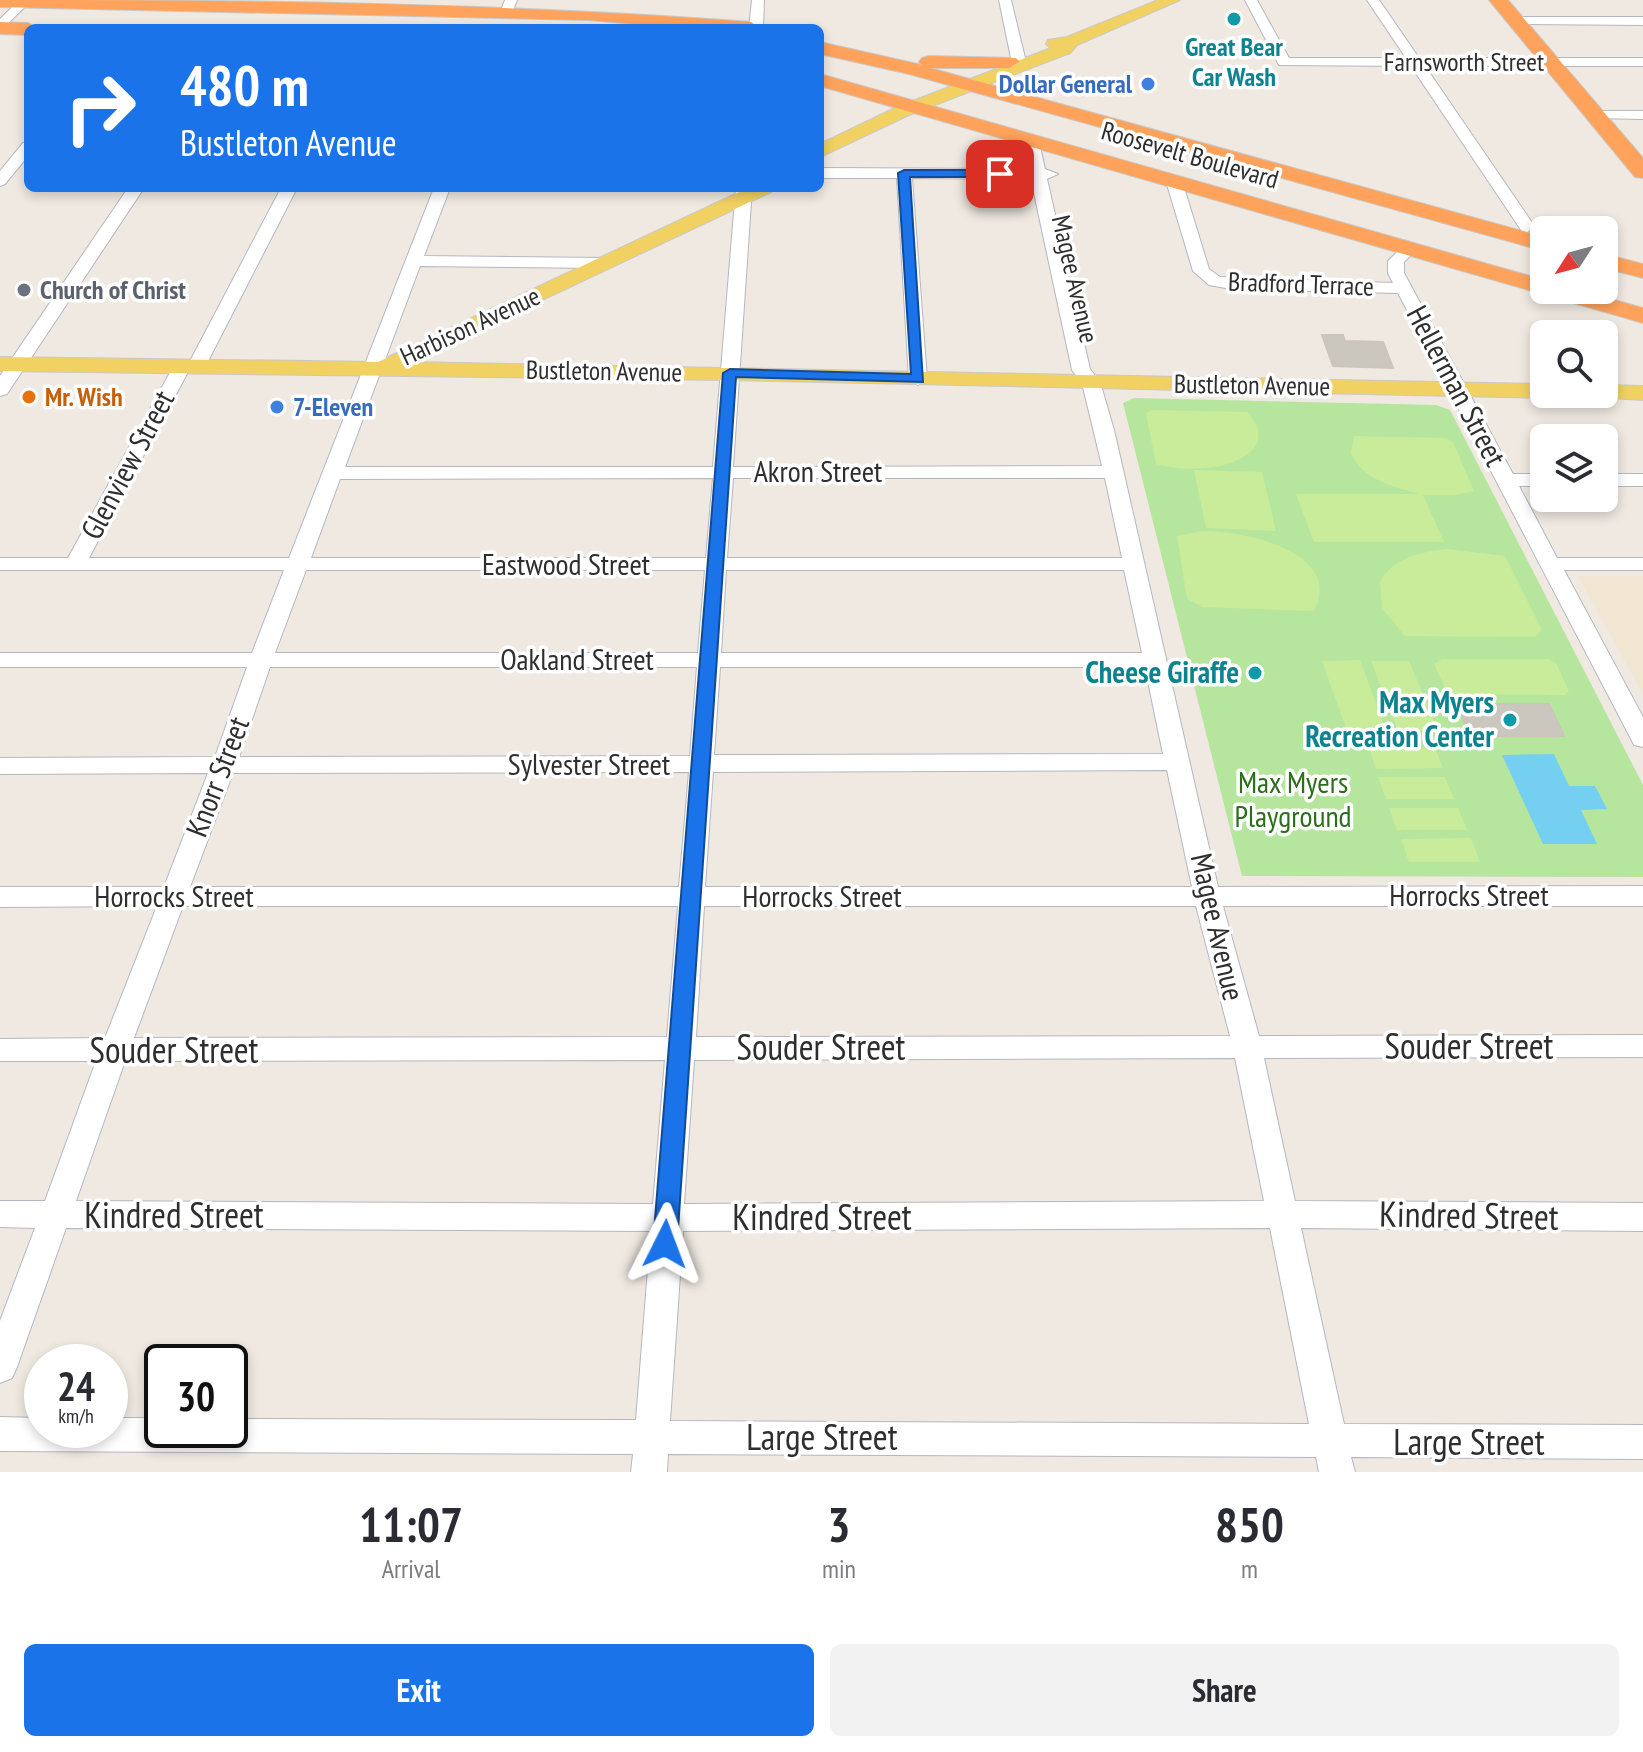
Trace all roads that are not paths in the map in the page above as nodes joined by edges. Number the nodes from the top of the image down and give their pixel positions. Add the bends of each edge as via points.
1 (758, 0) edge
2 (1005, 0) edge
3 (1172, 0) edge
4 (1251, 0) edge
5 (1373, 0) edge
6 (1498, 0) edge
7 (262, 4) edge
8 (13, 5) edge
9 (509, 6) edge
10 (1515, 21) junction
11 (1643, 21) edge
12 (610, 24) edge
13 (713, 24) edge
14 (754, 24) edge
15 (24, 30) edge
16 (0, 33) edge
17 (24, 36) edge
18 (824, 40) edge
19 (824, 49) edge
20 (922, 62) junction
21 (1017, 62) junction
22 (1415, 62) junction
23 (1550, 62) junction
24 (1643, 62) edge
25 (824, 72) edge
26 (824, 81) edge
27 (980, 81) junction
28 (1030, 91) junction
29 (927, 106) junction
30 (1117, 115) junction
31 (1596, 115) junction
32 (1643, 115) edge
33 (1037, 141) junction
34 (1196, 148) junction
35 (824, 149) edge
36 (24, 151) edge
37 (824, 160) edge
38 (1643, 172) edge
39 (824, 173) edge
40 (904, 173) junction
41 (24, 174) edge
42 (1044, 174) junction
43 (2, 176) edge
44 (1174, 181) junction
45 (133, 192) edge
46 (287, 192) edge
47 (440, 192) edge
48 (744, 192) edge
49 (748, 192) edge
50 (1367, 195) junction
51 (1482, 215) junction
52 (1530, 222) edge
53 (1530, 228) edge
54 (1530, 240) edge
55 (1406, 242) junction
56 (1618, 252) edge
57 (1643, 259) edge
58 (414, 261) junction
59 (594, 263) junction
60 (1618, 265) edge
61 (1643, 271) edge
62 (1530, 272) edge
63 (1530, 283) edge
64 (1403, 288) junction
65 (1618, 296) edge
66 (1643, 303) edge
67 (1601, 304) edge
68 (1643, 316) edge
69 (9, 364) edge
70 (189, 367) junction
71 (373, 369) junction
72 (730, 373) junction
73 (918, 379) junction
74 (1091, 382) junction
75 (1458, 389) junction
76 (0, 390) edge
77 (1530, 391) edge
78 (1618, 392) edge
79 (1643, 393) edge
80 (725, 472) junction
81 (1113, 472) junction
82 (332, 473) junction
83 (1506, 480) junction
84 (1530, 480) edge
85 (1618, 480) edge
86 (1643, 480) edge
87 (0, 564) edge
88 (75, 564) junction
89 (298, 564) junction
90 (1132, 564) junction
91 (1551, 564) junction
92 (1643, 564) edge
93 (716, 565) junction
94 (261, 659) junction
95 (0, 660) edge
96 (1155, 660) junction
97 (708, 661) junction
98 (1643, 739) edge
99 (1179, 762) junction
100 (222, 765) junction
101 (701, 765) junction
102 (0, 766) edge
103 (1207, 896) junction
104 (1643, 896) edge
105 (0, 897) edge
106 (172, 897) junction
107 (691, 898) junction
108 (1247, 1046) junction
109 (1643, 1046) edge
110 (680, 1047) junction
111 (0, 1050) edge
112 (115, 1050) junction
113 (0, 1214) edge
114 (57, 1214) junction
115 (1282, 1214) junction
116 (1643, 1217) edge
117 (667, 1218) junction
118 (0, 1367) edge
119 (0, 1434) edge
120 (652, 1436) junction
121 (1643, 1442) edge
122 (1333, 1457) edge
123 (649, 1472) edge

1 - 14 street
2 - 21 street
3 - 21 main road via 1071,41 1064,49
4 - 22 street, Farnsworth Street via 1284,62
5 - 22 street
6 - 10 highway
7 - 8 highway
7 - 9 highway
8 - 12 highway
8 - 16 street
9 - 13 highway
10 - 11 street
10 - 23 highway
15 - 16 highway
16 - 17 highway
18 - 20 highway, Roosevelt Boulevard
19 - 27 highway, Roosevelt Boulevard
20 - 21 highway
20 - 27 highway, Roosevelt Boulevard
21 - 27 main road
21 - 28 highway
22 - 23 street, Farnsworth Street
22 - 52 street
23 - 24 street, Farnsworth Street
23 - 31 highway
25 - 29 highway, Roosevelt Boulevard
26 - 29 highway, Roosevelt Boulevard
27 - 28 highway, Roosevelt Boulevard
27 - 29 main road
27 - 34 highway, Roosevelt Boulevard
28 - 30 highway, Roosevelt Boulevard
29 - 33 highway, Roosevelt Boulevard
29 - 35 main road
29 - 37 main road
29 - 55 highway, Roosevelt Boulevard
30 - 34 highway
30 - 51 highway, Roosevelt Boulevard
31 - 32 street
31 - 38 highway
33 - 42 street, Magee Avenue via 1032,147
33 - 44 highway, Roosevelt Boulevard
34 - 50 highway, Roosevelt Boulevard
36 - 43 street
39 - 40 street
40 - 42 street
40 - 73 street
41 - 43 street
42 - 74 street, Magee Avenue via 1081,370
44 - 55 highway, Roosevelt Boulevard
44 - 64 street, Bradford Terrace via 1201,271 1215,281
45 - 69 street
46 - 70 street, Glenview Street
47 - 58 street, Knorr Street
48 - 59 main road, Harbison Avenue
49 - 72 street
50 - 51 highway
50 - 54 highway, Roosevelt Boulevard
51 - 53 highway, Roosevelt Boulevard
55 - 62 highway, Roosevelt Boulevard
55 - 63 highway, Roosevelt Boulevard
55 - 64 street, Hellerman Street via 1394,265
56 - 57 highway
58 - 59 street
58 - 71 street, Knorr Street
59 - 71 main road, Harbison Avenue via 407,344
60 - 61 highway
64 - 75 street, Hellerman Street
65 - 66 highway
67 - 68 highway
69 - 70 main road, Bustleton Avenue
69 - 76 street
70 - 71 main road, Bustleton Avenue
70 - 88 street, Glenview Street
71 - 72 main road, Bustleton Avenue
71 - 82 street, Knorr Street
72 - 73 main road, Bustleton Avenue
72 - 80 street
73 - 74 main road, Bustleton Avenue
74 - 75 main road, Bustleton Avenue
74 - 81 street, Magee Avenue
75 - 77 main road, Bustleton Avenue
75 - 83 street, Hellerman Street
78 - 79 main road
80 - 81 street, Akron Street
80 - 82 street, Akron Street
80 - 93 street
81 - 90 street, Magee Avenue
82 - 89 street, Knorr Street
83 - 84 street
83 - 91 street, Hellerman Street
85 - 86 street
87 - 88 street, Eastwood Street
88 - 89 street, Eastwood Street
89 - 93 street, Eastwood Street
89 - 94 street, Knorr Street
90 - 93 street, Eastwood Street
90 - 96 street, Magee Avenue
91 - 92 street
91 - 98 street, Hellerman Street
93 - 97 street
94 - 95 street, Oakland Street
94 - 97 street, Oakland Street
94 - 100 street, Knorr Street
96 - 97 street, Oakland Street
96 - 99 street, Magee Avenue
97 - 101 street
99 - 101 street, Sylvester Street
99 - 103 street, Magee Avenue
100 - 101 street, Sylvester Street
100 - 102 street, Sylvester Street
100 - 106 street, Knorr Street
101 - 107 street
103 - 104 street, Horrocks Street
103 - 107 street, Horrocks Street
103 - 108 street, Magee Avenue
105 - 106 street, Horrocks Street
106 - 107 street, Horrocks Street
106 - 112 street, Knorr Street
107 - 110 street
108 - 109 street, Souder Street
108 - 110 street, Souder Street
108 - 115 street, Magee Avenue
110 - 112 street, Souder Street
110 - 117 street
111 - 112 street, Souder Street
112 - 114 street, Knorr Street
113 - 114 street, Kindred Street
114 - 117 street, Kindred Street
114 - 118 street, Knorr Street
115 - 116 street, Kindred Street
115 - 117 street, Kindred Street
115 - 122 street, Magee Avenue
117 - 120 street
119 - 120 street, Large Street
120 - 122 street, Large Street
120 - 123 street
121 - 122 street, Large Street

